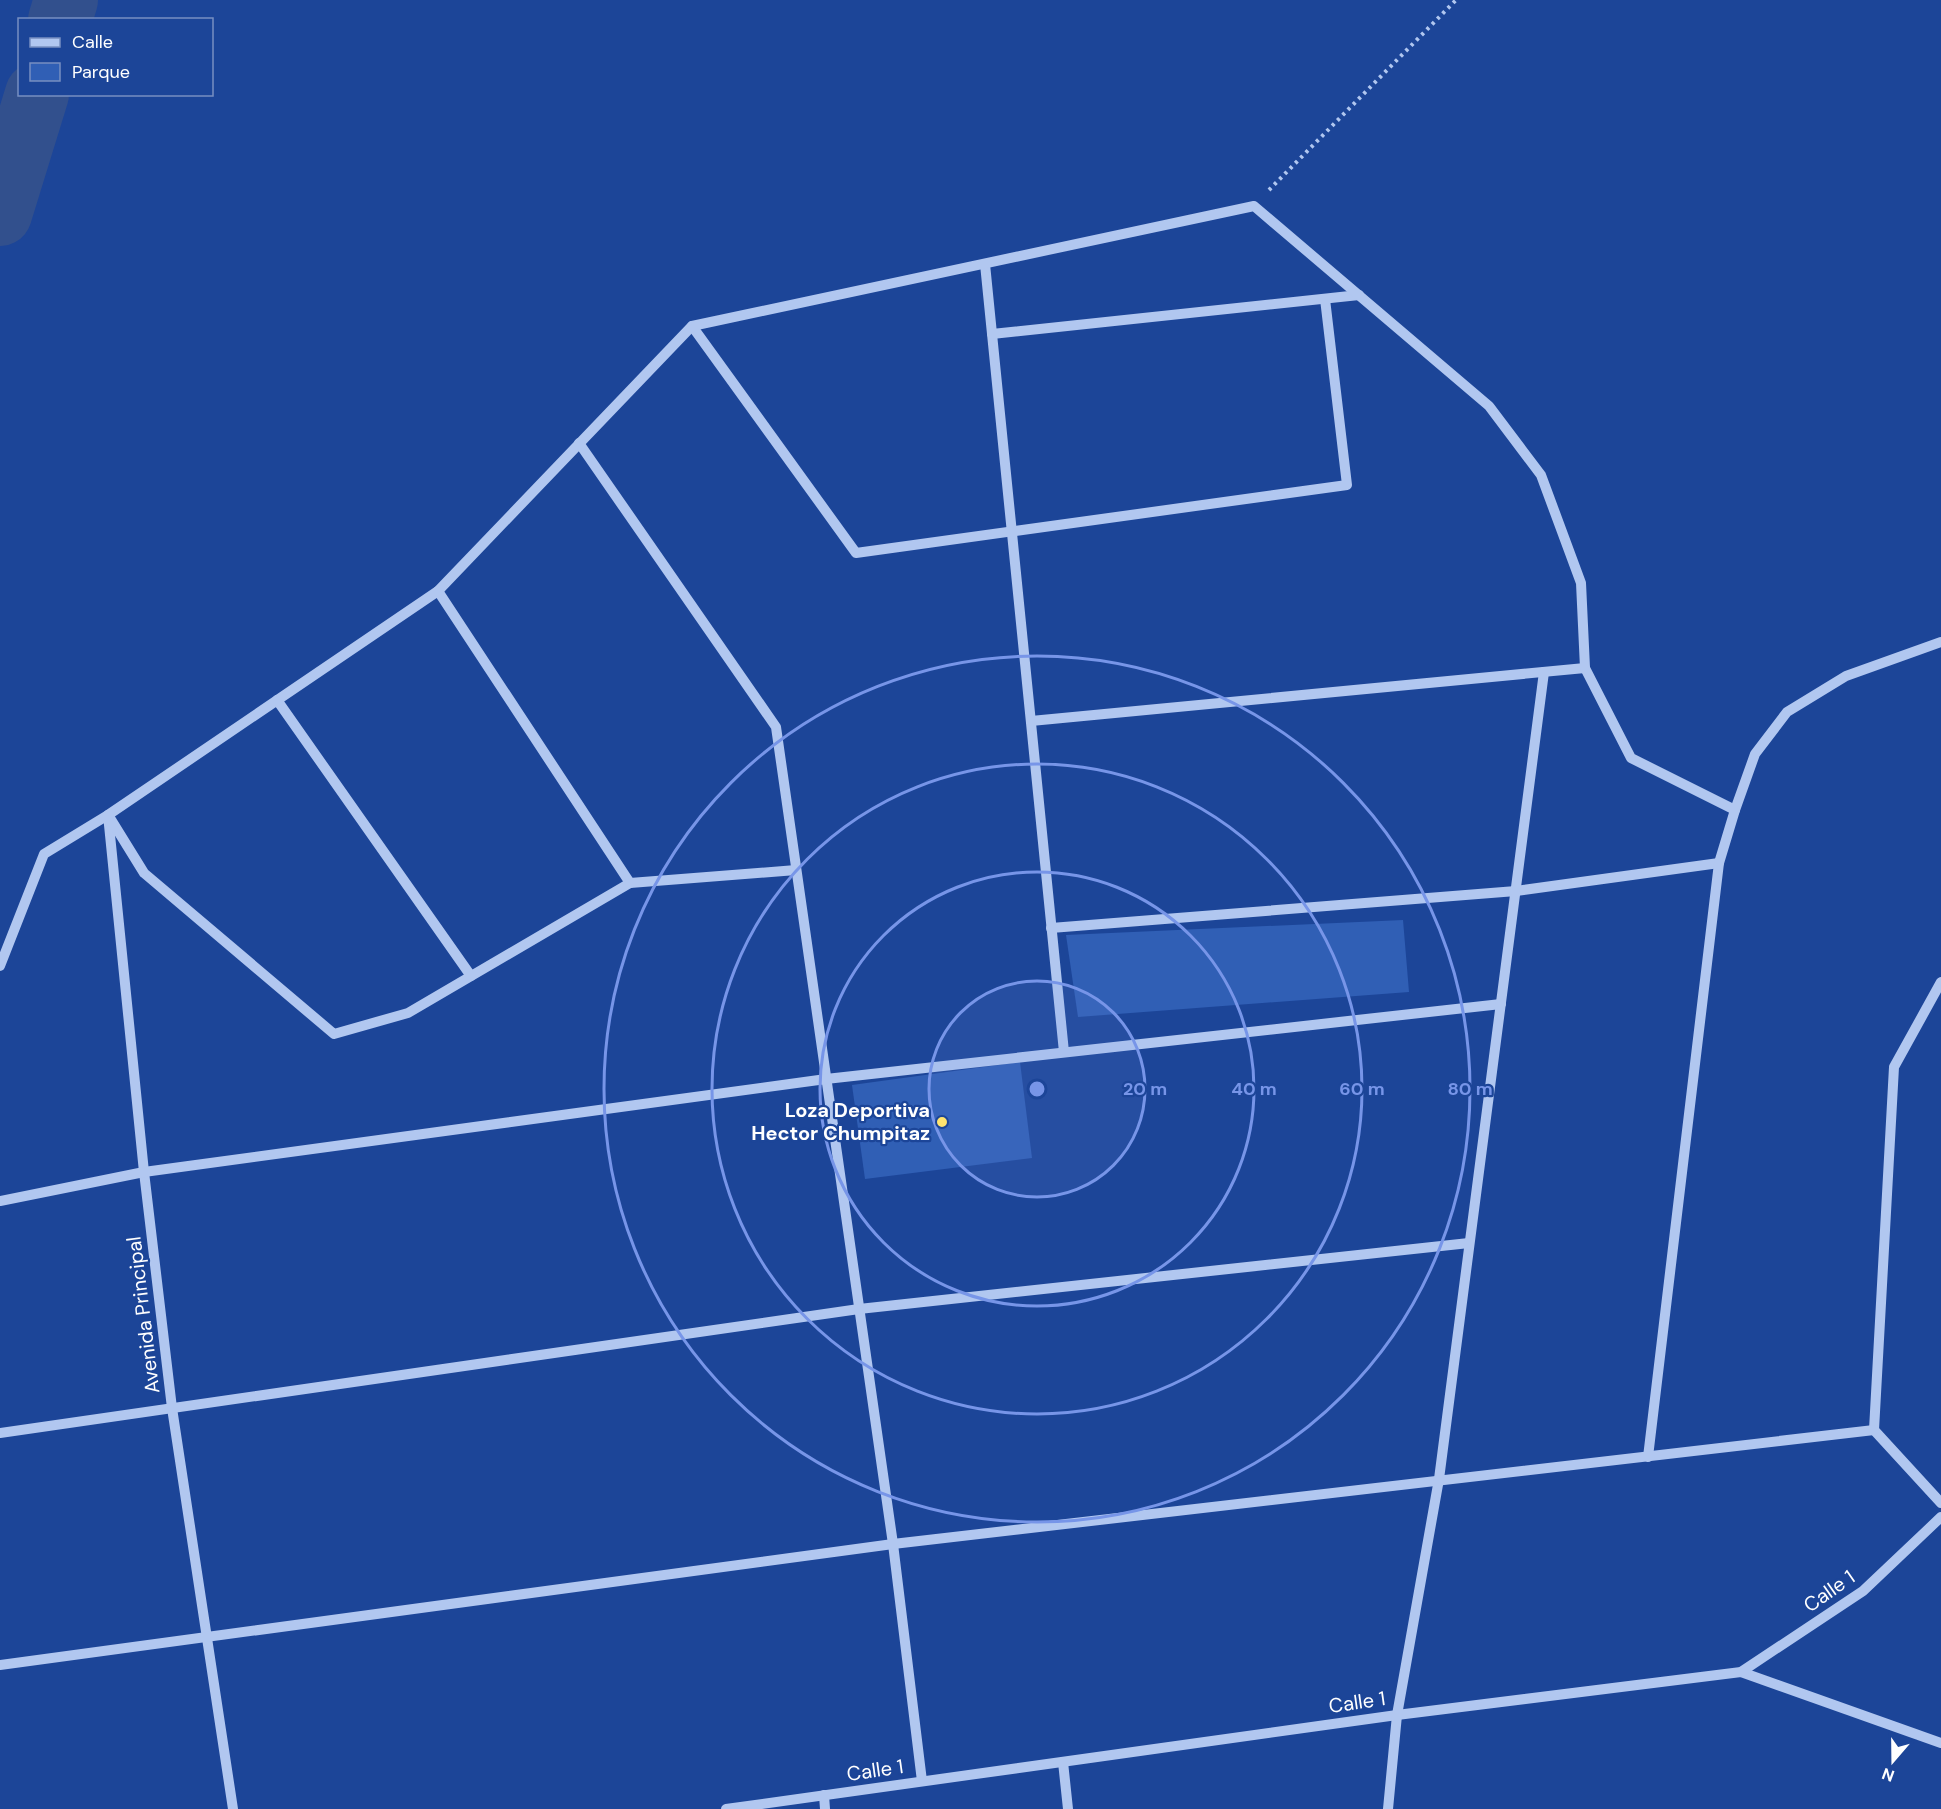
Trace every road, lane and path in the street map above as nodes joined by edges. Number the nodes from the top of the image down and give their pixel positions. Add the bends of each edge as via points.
1 (1456, 0) edge
2 (1254, 206) junction
3 (985, 264) junction
4 (1359, 295) junction
5 (1325, 299) junction
6 (692, 326) junction
7 (992, 334) junction
8 (579, 443) junction
9 (1012, 532) junction
10 (438, 591) junction
11 (1941, 642) edge
12 (1585, 668) junction
13 (1544, 672) junction
14 (277, 700) junction
15 (1031, 721) junction
16 (1735, 810) junction
17 (108, 815) junction
18 (1719, 863) junction
19 (796, 870) junction
20 (630, 883) junction
21 (1516, 891) junction
22 (1052, 928) junction
23 (0, 966) edge
24 (471, 976) junction
25 (1941, 982) edge
26 (1501, 1004) junction
27 (1064, 1052) junction
28 (826, 1079) junction
29 (144, 1172) junction
30 (0, 1200) edge
31 (1469, 1243) junction
32 (859, 1309) junction
33 (172, 1408) junction
34 (1874, 1430) junction
35 (0, 1433) edge
36 (1648, 1457) junction
37 (1438, 1479) junction
38 (1941, 1503) edge
39 (1941, 1517) edge
40 (893, 1544) junction
41 (207, 1638) junction
42 (0, 1665) edge
43 (1741, 1672) junction
44 (1397, 1715) junction
45 (1941, 1743) edge
46 (1063, 1762) junction
47 (922, 1781) junction
48 (824, 1795) junction
49 (233, 1809) edge
50 (726, 1809) edge
51 (825, 1809) edge
52 (1068, 1809) edge
53 (1388, 1809) edge

1 - 2 path
2 - 3 street
2 - 4 street
3 - 6 street
3 - 7 street
4 - 5 street
4 - 12 street via 1490,406 1541,476 1581,583
5 - 7 street
5 - 9 street via 1347,485
6 - 8 street
6 - 9 street via 856,553
7 - 9 street
8 - 10 street
8 - 19 street via 776,727
9 - 15 street
10 - 14 street
10 - 20 street
11 - 16 street via 1846,676 1786,712 1755,754
12 - 13 street
12 - 16 street via 1631,758
13 - 15 street
13 - 21 street
14 - 17 street
14 - 24 street
15 - 22 street
16 - 18 street
17 - 23 street via 44,854
17 - 24 street via 144,873 334,1034 408,1013
17 - 29 street, Avenida Principal
18 - 21 street
18 - 36 street
19 - 20 street
19 - 28 street
20 - 24 street
21 - 22 street
21 - 26 street
22 - 27 street
25 - 34 street via 1894,1067
26 - 27 street
26 - 31 street
27 - 28 street
28 - 29 street
28 - 32 street
29 - 30 street
29 - 33 street, Avenida Principal
31 - 32 street
31 - 37 street
32 - 33 street
32 - 40 street
33 - 35 street
33 - 41 street, Avenida Principal
34 - 36 street
34 - 38 street
36 - 37 street
37 - 40 street
37 - 44 street
39 - 43 street, Calle 1 via 1863,1592
40 - 41 street
40 - 47 street
41 - 42 street
41 - 49 street, Avenida Principal
43 - 44 street, Calle 1
43 - 45 street
44 - 46 street, Calle 1
44 - 53 street
46 - 47 street, Calle 1
46 - 52 street
47 - 48 street, Calle 1
48 - 50 street, Calle 1
48 - 51 street

